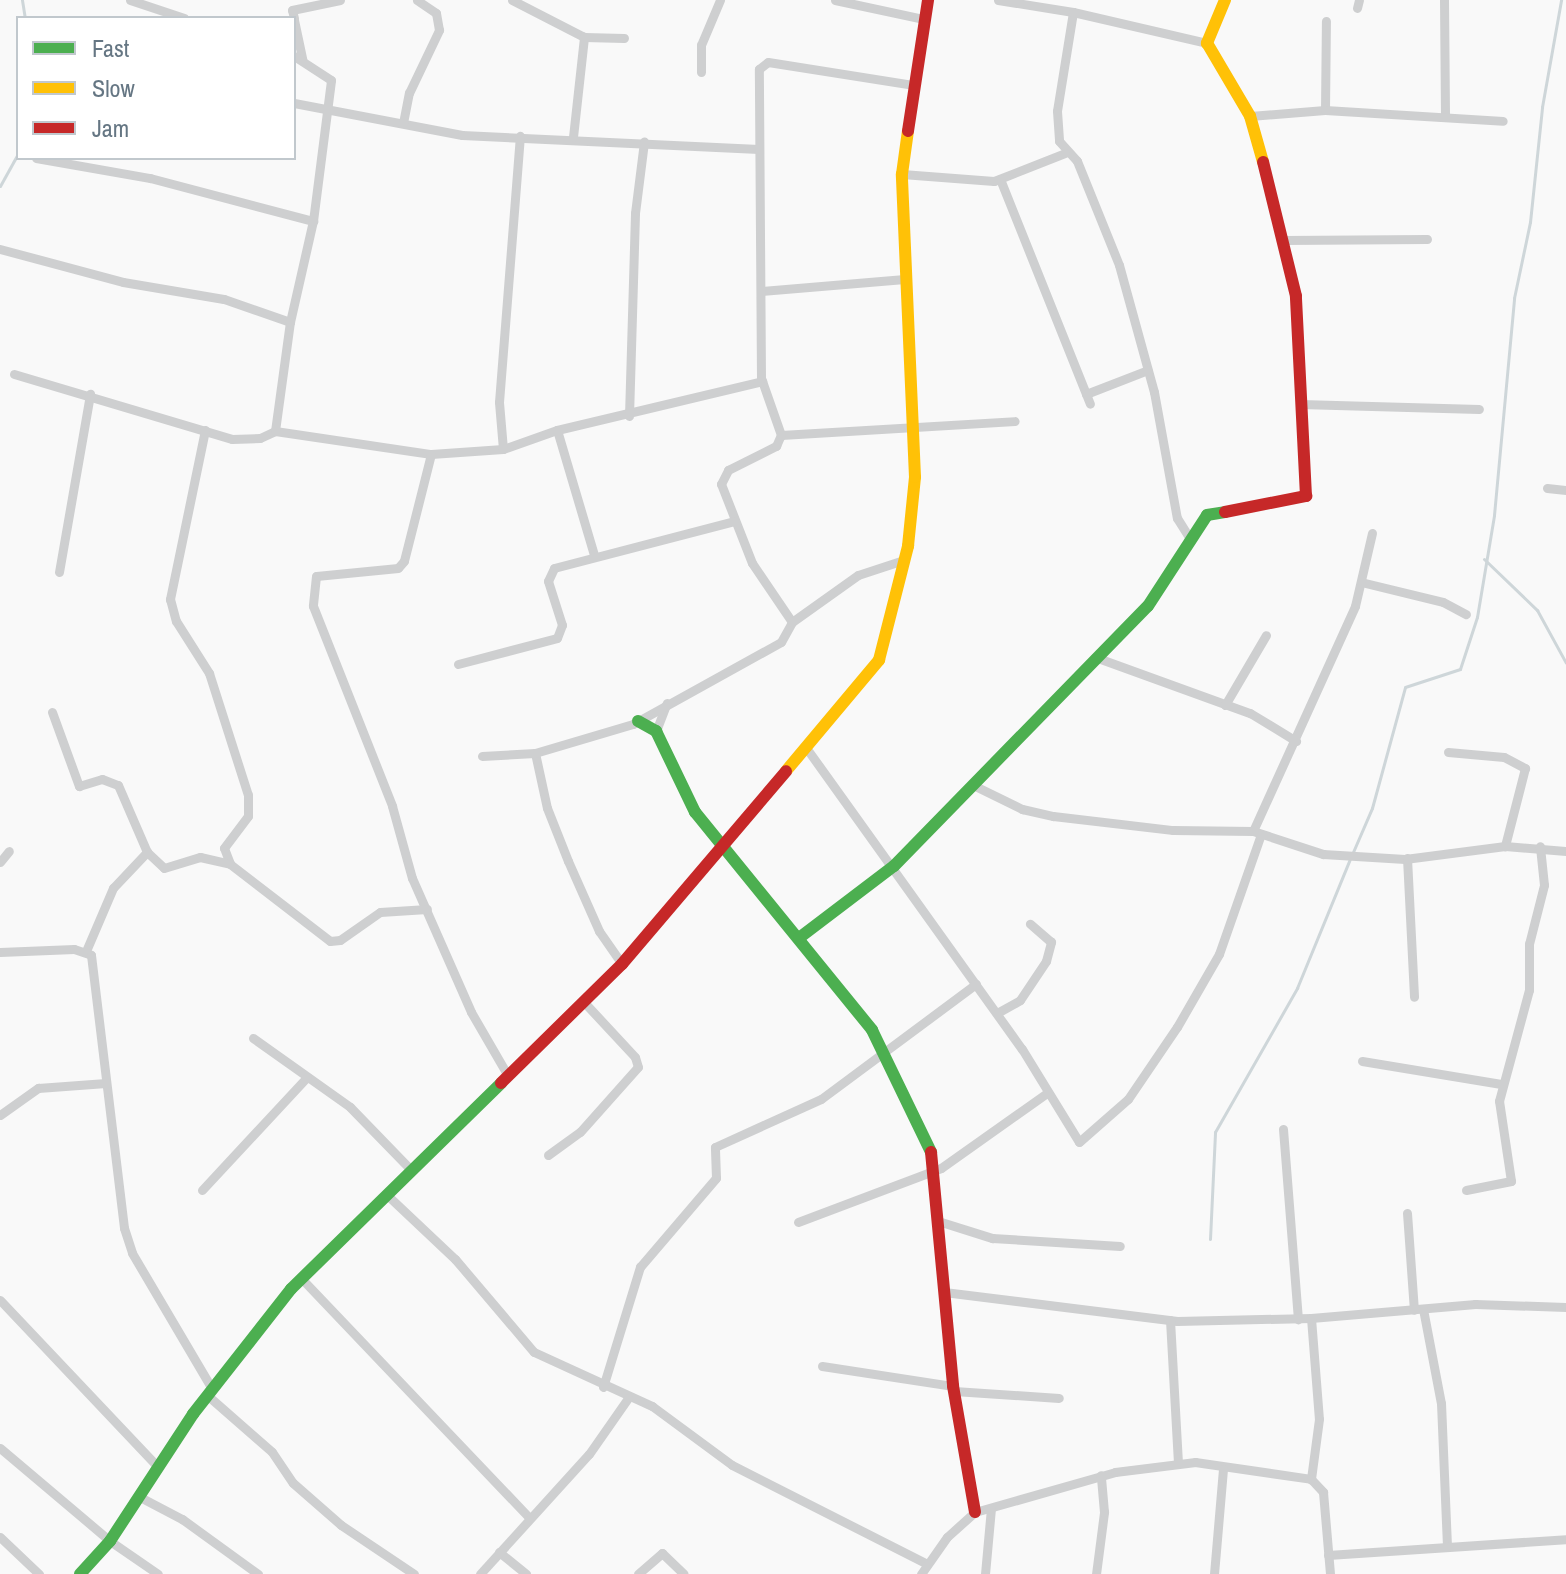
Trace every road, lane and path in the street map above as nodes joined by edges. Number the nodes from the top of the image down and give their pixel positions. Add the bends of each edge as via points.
1 (130, 0) edge
2 (340, 0) edge
3 (417, 0) edge
4 (512, 0) edge
5 (720, 0) edge
6 (835, 0) edge
7 (928, 0) edge
8 (998, 0) edge
9 (1225, 0) edge
10 (1444, 0) edge
11 (1073, 12) junction
12 (178, 16) edge
13 (293, 16) edge
14 (924, 19) junction
15 (1326, 21) dead end
16 (584, 37) junction
17 (624, 38) dead end
18 (1207, 43) junction
19 (298, 57) edge
20 (701, 72) dead end
21 (914, 85) junction
22 (296, 103) edge
23 (329, 110) junction
24 (1325, 110) junction
25 (1250, 116) junction
26 (1445, 116) junction
27 (1503, 121) dead end
28 (403, 123) junction
29 (520, 136) junction
30 (573, 137) junction
31 (644, 142) junction
32 (759, 149) junction
33 (1065, 153) junction
34 (49, 160) edge
35 (117, 160) edge
36 (115, 170) junction
37 (902, 174) junction
38 (1000, 179) junction
39 (313, 221) junction
40 (1427, 239) dead end
41 (1284, 240) junction
42 (0, 249) edge
43 (905, 279) junction
44 (761, 291) junction
45 (290, 322) junction
46 (1148, 370) junction
47 (14, 374) dead end
48 (762, 381) junction
49 (90, 394) junction
50 (1300, 404) junction
51 (1479, 409) dead end
52 (629, 416) junction
53 (1015, 421) dead end
54 (205, 430) junction
55 (557, 430) junction
56 (916, 430) junction
57 (275, 431) junction
58 (781, 435) junction
59 (503, 449) junction
60 (431, 454) junction
61 (1547, 488) dead end
62 (1566, 490) edge
63 (734, 521) junction
64 (1372, 533) dead end
65 (1190, 539) junction
66 (594, 555) junction
67 (904, 560) junction
68 (59, 572) dead end
69 (1361, 582) junction
70 (1466, 614) dead end
71 (792, 622) junction
72 (1266, 635) dead end
73 (1095, 657) junction
74 (458, 664) dead end
75 (667, 703) junction
76 (1225, 705) junction
77 (52, 712) dead end
78 (638, 721) junction
79 (656, 731) junction
80 (1296, 741) junction
81 (807, 749) junction
82 (1448, 752) dead end
83 (535, 753) junction
84 (482, 756) dead end
85 (973, 785) junction
86 (1257, 833) junction
87 (1505, 846) junction
88 (1540, 846) junction
89 (725, 847) junction
90 (9, 851) dead end
91 (1566, 851) edge
92 (147, 852) junction
93 (1407, 858) junction
94 (0, 862) edge
95 (230, 864) junction
96 (894, 866) junction
97 (427, 909) junction
98 (1030, 924) dead end
99 (799, 938) junction
100 (86, 951) junction
101 (0, 952) edge
102 (622, 964) junction
103 (976, 984) junction
104 (1414, 997) dead end
105 (583, 1001) junction
106 (997, 1013) junction
107 (253, 1038) dead end
108 (884, 1053) junction
109 (1362, 1061) dead end
110 (507, 1074) junction
111 (307, 1077) junction
112 (106, 1083) junction
113 (1501, 1084) junction
114 (1047, 1093) junction
115 (0, 1115) edge
116 (1283, 1129) dead end
117 (548, 1155) dead end
118 (411, 1170) junction
119 (935, 1171) junction
120 (202, 1190) dead end
121 (1466, 1190) dead end
122 (386, 1194) junction
123 (1407, 1213) dead end
124 (938, 1221) junction
125 (798, 1222) dead end
126 (1120, 1246) dead end
127 (301, 1278) junction
128 (944, 1292) junction
129 (0, 1300) edge
130 (1566, 1307) edge
131 (1418, 1310) junction
132 (1311, 1318) junction
133 (1298, 1319) junction
134 (1170, 1320) junction
135 (822, 1366) dead end
136 (603, 1387) junction
137 (953, 1389) junction
138 (210, 1392) junction
139 (628, 1398) junction
140 (1059, 1398) dead end
141 (0, 1448) edge
142 (1178, 1463) junction
143 (157, 1466) junction
144 (1223, 1469) junction
145 (1101, 1475) junction
146 (1311, 1479) junction
147 (138, 1496) junction
148 (991, 1508) junction
149 (975, 1512) junction
150 (528, 1516) junction
151 (0, 1537) edge
152 (1566, 1539) edge
153 (110, 1541) junction
154 (1447, 1544) junction
155 (499, 1552) junction
156 (1328, 1555) junction
157 (927, 1564) junction
158 (39, 1574) edge
159 (80, 1574) edge
160 (158, 1574) edge
161 (258, 1574) edge
162 (414, 1574) edge
163 (480, 1574) edge
164 (526, 1574) edge
165 (638, 1574) edge
166 (684, 1574) edge
167 (921, 1574) edge
168 (985, 1574) edge
169 (1096, 1574) edge
170 (1214, 1574) edge
171 (1330, 1574) edge

1 - 12 street
2 - 13 street via 292,10
3 - 28 street via 436,13 439,30 409,93
4 - 16 street
5 - 20 street via 701,45
6 - 14 street
7 - 14 street
8 - 11 street
9 - 18 street
10 - 26 street
11 - 18 street
11 - 33 street via 1057,111
14 - 21 street
15 - 24 street
16 - 17 street
16 - 30 street
18 - 25 street
19 - 23 street via 331,80
21 - 32 street via 763,63
21 - 37 street
22 - 23 street
23 - 28 street
23 - 39 street
24 - 25 street
24 - 26 street
25 - 41 street
26 - 27 street
28 - 29 street via 462,135
29 - 30 street
29 - 59 street via 499,402
30 - 31 street
31 - 32 street
31 - 52 street via 633,243
32 - 44 street
33 - 38 street
33 - 46 street via 1077,161 1119,265
34 - 36 street
35 - 36 street
36 - 39 street
37 - 38 street
37 - 43 street
38 - 46 street via 1088,399
39 - 45 street
40 - 41 street
41 - 50 street via 1296,296
42 - 45 street via 123,282 224,299
43 - 44 street
43 - 56 street
44 - 48 street
45 - 57 street
46 - 65 street via 1173,504
47 - 49 street
48 - 52 street
48 - 58 street
49 - 54 street
49 - 68 street
50 - 51 street
50 - 65 street via 1304,498 1218,511 1207,515
52 - 55 street
53 - 56 street
54 - 57 street via 245,440
54 - 95 street via 170,599 176,621 209,673 248,795 248,816 224,848
55 - 59 street
55 - 66 street
56 - 58 street
56 - 67 street
57 - 60 street
58 - 63 street via 776,446 723,476
59 - 60 street
60 - 97 street via 398,568 332,571 316,576 311,585 313,606
61 - 62 street
63 - 66 street
63 - 71 street via 752,563
64 - 69 street
65 - 73 street via 1165,586
66 - 74 street via 548,572 562,625 557,638
67 - 71 street via 858,575
67 - 81 street via 879,660
69 - 70 street via 1443,602
69 - 80 street
71 - 75 street via 781,642
72 - 76 street
73 - 76 street
73 - 85 street
75 - 78 street
75 - 79 street
76 - 80 street
77 - 92 street via 75,780 86,787 102,779 118,785
78 - 79 street
78 - 83 street
79 - 89 street via 695,812
80 - 86 street
81 - 89 street
81 - 96 street
82 - 87 street via 1504,757 1525,768
83 - 84 street
83 - 102 street via 547,808 568,861 599,931
85 - 86 street via 1022,809 1053,816
85 - 96 street
86 - 93 street via 1323,854
86 - 114 street via 1219,954 1128,1099 1079,1142
87 - 88 street
87 - 93 street
88 - 91 street
88 - 113 street via 1544,885 1529,944 1529,990
89 - 99 street
89 - 102 street
90 - 94 street
92 - 95 street via 164,868 200,857
92 - 100 street via 113,888
93 - 104 street
95 - 97 street via 330,941 340,940 380,912
96 - 99 street
96 - 103 street
97 - 110 street via 471,1012
98 - 106 street via 1051,942 1046,961 1020,1000
99 - 108 street via 854,1004
100 - 101 street
100 - 112 street via 93,963
102 - 105 street
103 - 106 street
103 - 108 street
105 - 110 street
105 - 117 street via 635,1057 638,1067 580,1132
106 - 114 street
107 - 111 street
108 - 119 street via 931,1148
108 - 136 street via 787,1119 715,1147 716,1178 640,1267
109 - 113 street
110 - 118 street
111 - 118 street via 350,1107
111 - 120 street
112 - 115 street via 38,1088
112 - 138 street via 132,1253
113 - 121 street via 1500,1118 1511,1181
114 - 119 street
116 - 133 street
118 - 122 street
119 - 124 street
119 - 125 street
122 - 127 street
122 - 136 street via 455,1259 534,1352
123 - 131 street
124 - 126 street via 992,1238
124 - 128 street
127 - 138 street
127 - 150 street
128 - 134 street
128 - 137 street
129 - 143 street
130 - 131 street via 1515,1303
131 - 132 street
131 - 154 street via 1441,1403
132 - 133 street
132 - 146 street via 1319,1419
133 - 134 street
134 - 142 street
135 - 137 street
136 - 139 street
137 - 140 street
137 - 149 street
138 - 143 street
138 - 162 street via 272,1452 293,1483 341,1525
139 - 150 street via 589,1454
139 - 157 street via 652,1406 732,1465
141 - 153 street
142 - 144 street
142 - 145 street
143 - 147 street
144 - 146 street
144 - 170 street
145 - 148 street
145 - 169 street via 1104,1512
146 - 156 street via 1323,1492
147 - 153 street
147 - 161 street via 182,1519
148 - 149 street
148 - 168 street
149 - 157 street
150 - 155 street
151 - 158 street
152 - 154 street
153 - 159 street
153 - 160 street
154 - 156 street
155 - 163 street
155 - 164 street
156 - 171 street
157 - 167 street
165 - 166 street via 662,1553

